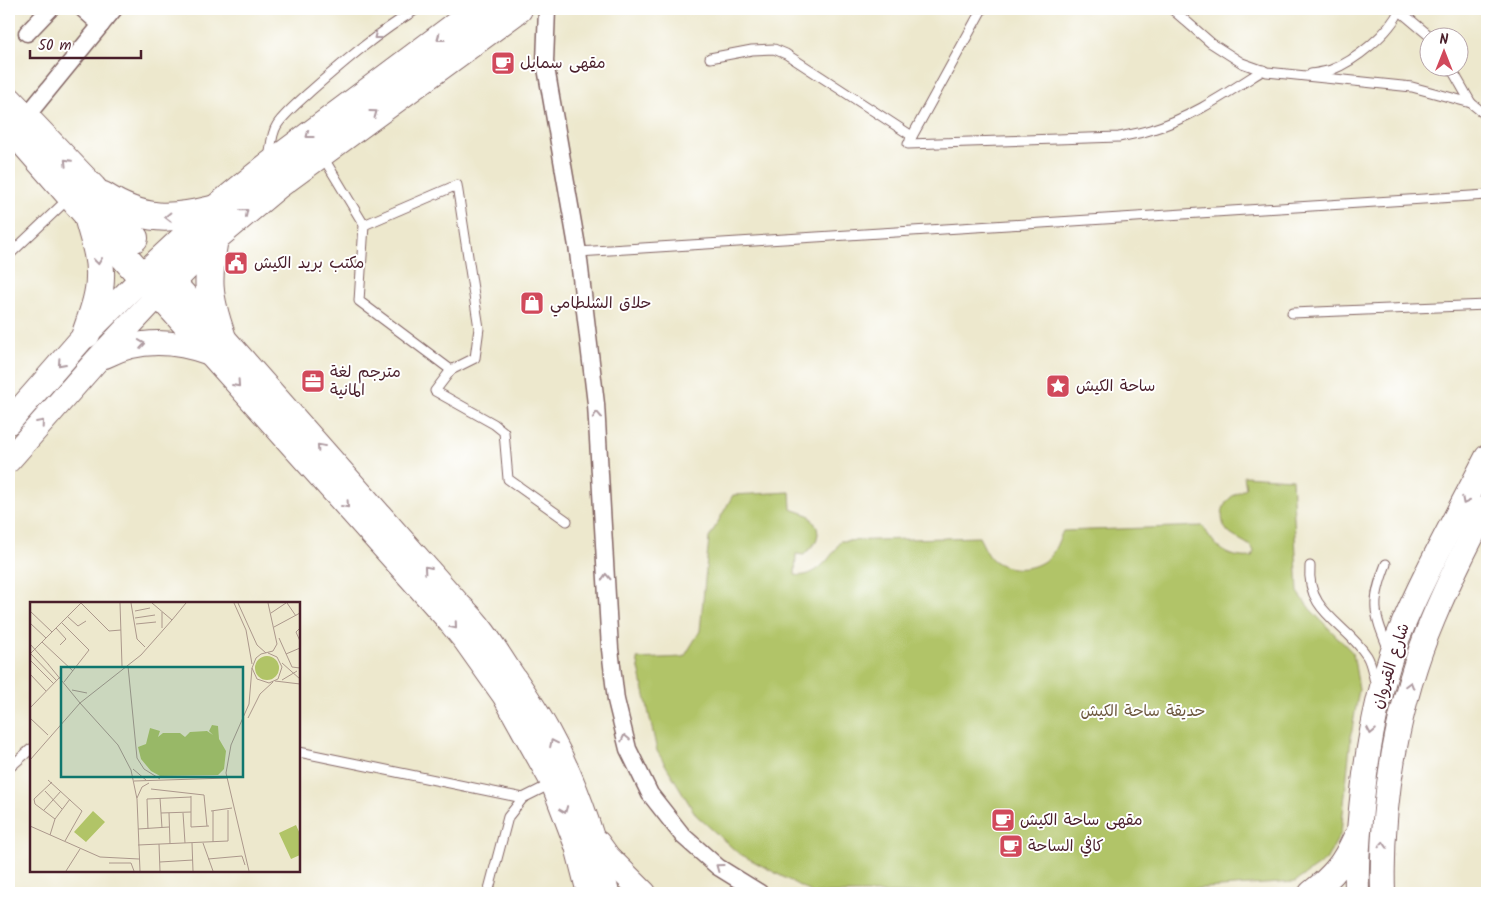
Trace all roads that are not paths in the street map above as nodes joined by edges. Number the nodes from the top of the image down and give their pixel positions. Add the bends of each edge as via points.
1 (50, 9) edge
2 (83, 9) edge
3 (114, 9) edge
4 (417, 9) edge
5 (479, 9) edge
6 (518, 9) edge
7 (547, 9) edge
8 (982, 9) edge
9 (1172, 9) edge
10 (1400, 10) edge
11 (100, 26) junction
12 (1421, 28) edge
13 (28, 33) dead end
14 (710, 58) dead end
15 (1263, 70) junction
16 (1303, 76) junction
17 (1457, 78) edge
18 (1471, 103) junction
19 (14, 114) edge
20 (1487, 116) edge
21 (912, 136) junction
22 (320, 152) junction
23 (268, 166) junction
24 (1487, 195) edge
25 (84, 199) junction
26 (216, 209) junction
27 (364, 225) junction
28 (214, 238) junction
29 (578, 252) junction
30 (9, 255) edge
31 (157, 280) junction
32 (1487, 305) edge
33 (1292, 313) dead end
34 (86, 334) junction
35 (216, 344) junction
36 (96, 360) junction
37 (451, 370) junction
38 (9, 422) edge
39 (1487, 457) edge
40 (9, 460) edge
41 (1487, 507) edge
42 (567, 521) dead end
43 (1386, 564) dead end
44 (1310, 566) dead end
45 (1392, 656) junction
46 (1379, 699) junction
47 (30, 750) edge
48 (300, 752) edge
49 (9, 768) edge
50 (553, 783) junction
51 (523, 798) junction
52 (1359, 830) junction
53 (592, 836) junction
54 (488, 893) edge
55 (590, 893) edge
56 (607, 893) edge
57 (644, 893) edge
58 (760, 893) edge
59 (1311, 893) edge
60 (1357, 893) edge
61 (1383, 893) edge

1 - 13 street
2 - 11 street
3 - 11 street
4 -> 23 lane via 394,22 348,58 277,125
5 -> 23 highway
22 -> 6 highway
7 - 29 street via 545,62
8 - 21 lane
9 - 15 lane via 1211,43 1242,63
10 - 12 lane
10 - 16 lane via 1388,30 1365,50 1331,70
11 - 19 street
14 - 21 lane via 774,49
15 - 16 lane
15 - 21 lane via 1183,117 1150,130 1119,137 908,144
16 - 18 lane via 1412,87
17 - 18 lane
18 - 20 lane
19 - 25 highway
22 - 27 lane
28 -> 22 highway
23 - 26 highway
24 - 29 lane
26 -> 25 highway via 184,217 161,217
25 - 30 lane
25 - 31 highway
25 -> 34 highway via 98,253 100,277
26 - 31 highway
27 - 37 lane via 359,302
27 - 37 lane via 457,185 479,328 475,358
28 - 31 highway
28 - 35 highway via 209,288
58 -> 29 street via 718,867 683,836 650,794 628,749 616,700 610,649 596,404
31 - 34 main road
31 - 35 main road
31 - 36 main road
32 - 33 lane
34 -> 38 main road
36 -> 35 main road via 114,351 152,342
35 -> 50 main road via 465,640 504,695
53 -> 35 main road via 547,730 475,622
40 -> 36 main road
37 - 42 lane via 435,391 504,432 508,479
39 -> 45 main road, شارع القيروان via 1410,609
61 -> 41 main road, شارع القيروان via 1384,830 1400,721 1432,621
43 - 45 lane via 1379,582 1376,610 1377,622
44 - 46 lane via 1310,587 1314,597 1368,657
45 - 46 main road, شارع القيروان
46 -> 52 main road, شارع القيروان via 1368,746
47 - 49 lane
48 - 51 lane
50 - 51 lane
50 -> 55 main road via 577,846
51 - 54 lane via 508,817
52 - 59 main road via 1345,859 1330,878
52 - 60 main road, شارع القيروان
53 - 56 main road
53 - 57 main road

